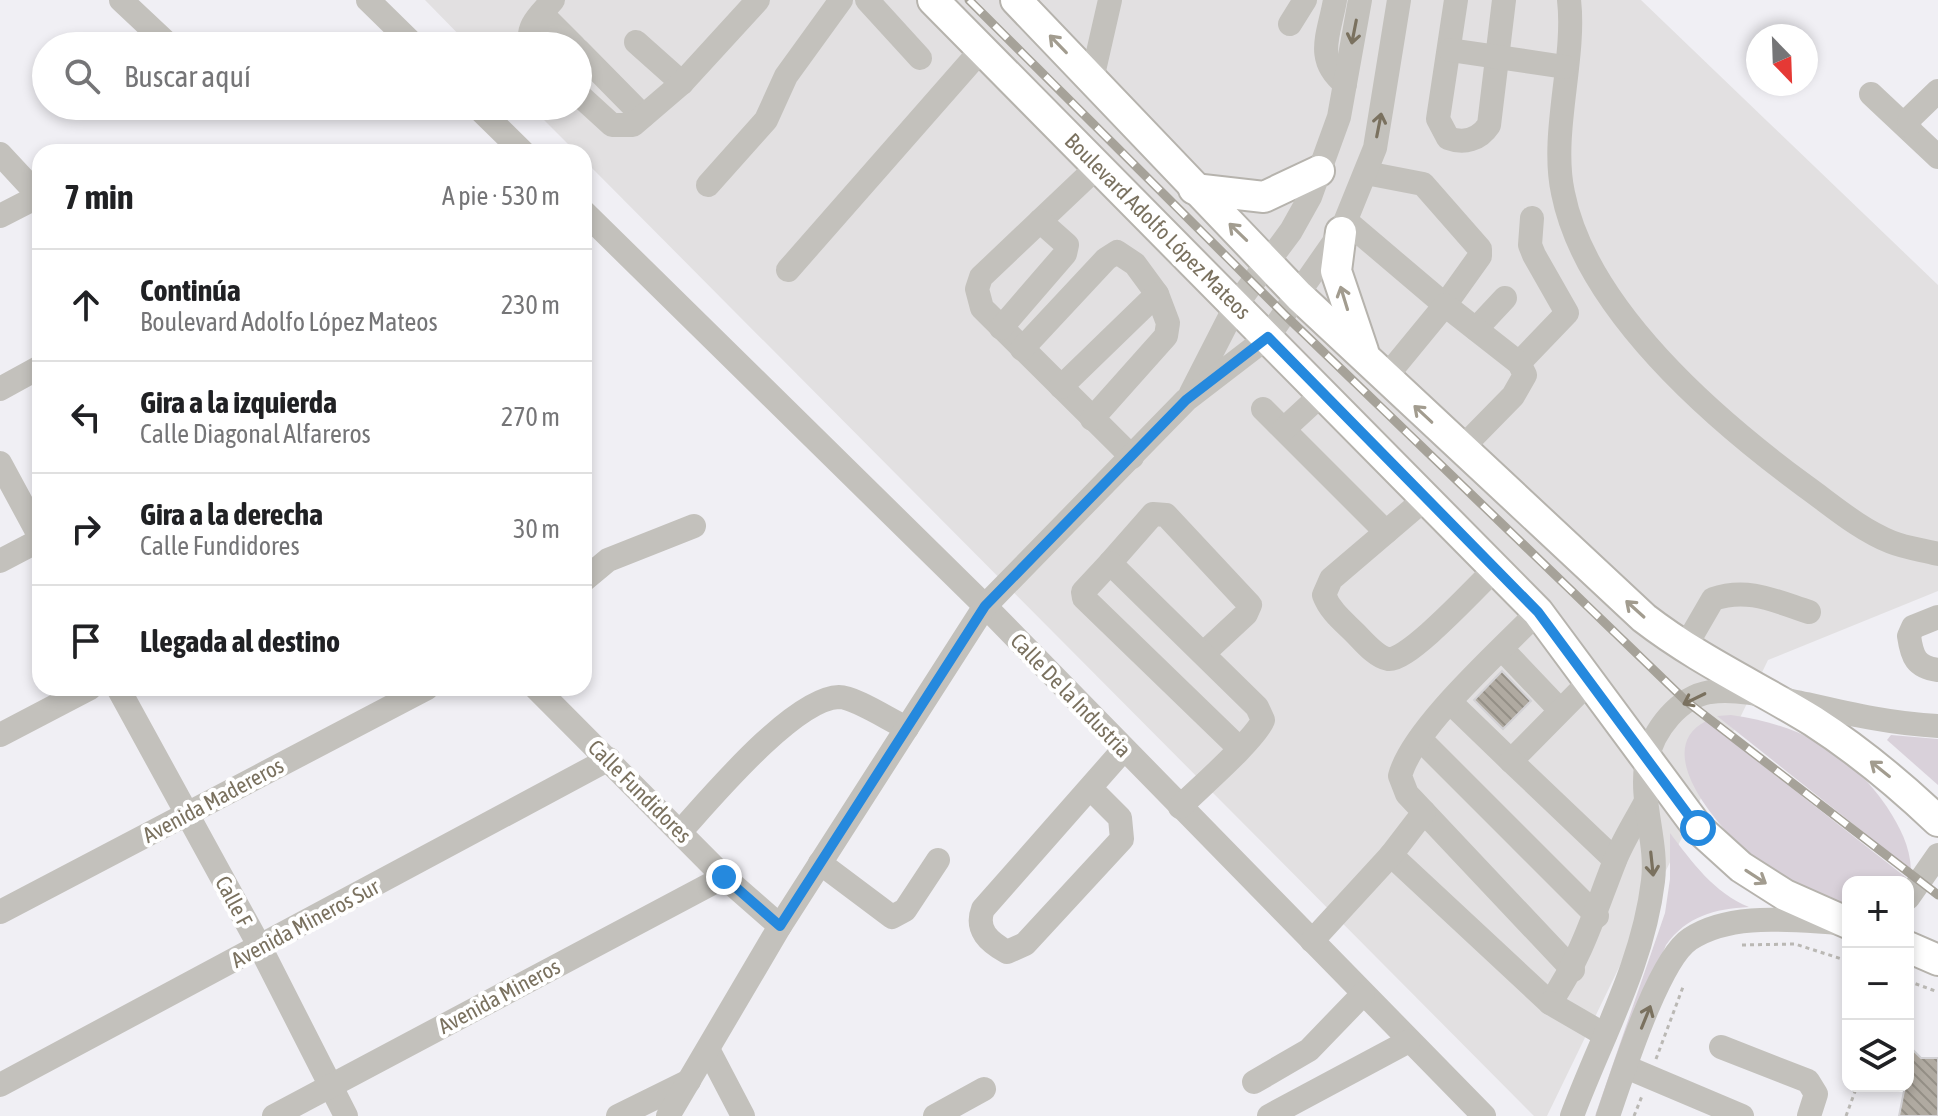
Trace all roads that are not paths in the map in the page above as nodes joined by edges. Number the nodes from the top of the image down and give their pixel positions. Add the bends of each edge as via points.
1 (121, 0) edge
2 (368, 0) edge
3 (758, 0) edge
4 (841, 0) edge
5 (867, 0) edge
6 (933, 0) edge
7 (1016, 0) edge
8 (1110, 0) edge
9 (1305, 0) edge
10 (1335, 0) edge
11 (1360, 0) edge
12 (1399, 0) edge
13 (1456, 0) edge
14 (1504, 0) edge
15 (1569, 0) edge
16 (547, 7) edge
17 (1290, 24) dead end
18 (155, 32) edge
19 (401, 32) edge
20 (529, 32) edge
21 (565, 32) edge
22 (636, 42) dead end
23 (982, 49) junction
24 (1450, 50) junction
25 (1497, 57) junction
26 (920, 58) dead end
27 (592, 64) edge
28 (1565, 67) junction
29 (1092, 79) junction
30 (682, 83) junction
31 (1345, 84) junction
32 (1938, 91) edge
33 (1871, 94) dead end
34 (592, 107) edge
35 (643, 116) junction
36 (490, 120) edge
37 (1923, 130) edge
38 (515, 144) edge
39 (0, 154) edge
40 (1938, 157) edge
41 (1098, 166) junction
42 (1319, 171) junction
43 (1366, 173) junction
44 (708, 185) dead end
45 (32, 188) edge
46 (1194, 189) junction
47 (32, 200) edge
48 (0, 216) edge
49 (1532, 218) dead end
50 (592, 220) edge
51 (1040, 221) junction
52 (1344, 227) junction
53 (1267, 261) junction
54 (788, 270) dead end
55 (1157, 294) junction
56 (1299, 296) junction
57 (1505, 298) dead end
58 (1236, 305) junction
59 (1445, 305) junction
60 (1001, 328) junction
61 (1476, 329) junction
62 (1268, 337) junction
63 (1022, 349) junction
64 (1519, 363) junction
65 (1375, 370) junction
66 (32, 371) edge
67 (1061, 387) junction
68 (0, 389) edge
69 (1323, 393) junction
70 (1186, 400) junction
71 (1263, 409) dead end
72 (1092, 419) junction
73 (1284, 429) junction
74 (1461, 449) junction
75 (1132, 457) junction
76 (0, 463) edge
77 (1426, 498) junction
78 (32, 524) edge
79 (694, 526) dead end
80 (1386, 532) junction
81 (32, 543) edge
82 (1938, 554) edge
83 (0, 561) edge
84 (1110, 563) junction
85 (1495, 569) junction
86 (592, 573) edge
87 (985, 606) junction
88 (1538, 612) junction
89 (1809, 612) dead end
90 (1938, 617) edge
91 (1502, 649) junction
92 (1684, 649) junction
93 (1204, 653) junction
94 (1938, 670) edge
95 (1590, 681) junction
96 (75, 696) edge
97 (122, 696) edge
98 (412, 696) edge
99 (544, 696) edge
100 (1771, 697) junction
101 (1451, 703) junction
102 (1560, 710) junction
103 (1938, 726) edge
104 (907, 728) junction
105 (0, 735) edge
106 (1420, 739) junction
107 (1239, 748) junction
108 (1124, 749) junction
109 (609, 759) junction
110 (1647, 759) junction
111 (1511, 761) junction
112 (1090, 788) junction
113 (1645, 803) junction
114 (1180, 807) junction
115 (1424, 812) junction
116 (187, 814) junction
117 (1938, 821) edge
118 (680, 832) junction
119 (1391, 855) junction
120 (1938, 855) edge
121 (938, 860) dead end
122 (1615, 860) junction
123 (820, 863) junction
124 (724, 877) junction
125 (1914, 889) edge
126 (0, 912) edge
127 (1597, 916) junction
128 (1842, 920) edge
129 (1842, 923) edge
130 (780, 926) junction
131 (1312, 941) junction
132 (260, 947) junction
133 (1910, 948) edge
134 (1938, 960) edge
135 (1573, 970) junction
136 (1363, 994) junction
137 (1550, 1003) junction
138 (1605, 1035) junction
139 (1409, 1041) junction
140 (1721, 1047) dead end
141 (709, 1051) junction
142 (1626, 1067) junction
143 (689, 1081) junction
144 (1254, 1082) dead end
145 (0, 1085) edge
146 (330, 1086) junction
147 (984, 1089) dead end
148 (274, 1116) edge
149 (346, 1116) edge
150 (618, 1116) edge
151 (668, 1116) edge
152 (743, 1116) edge
153 (935, 1116) edge
154 (1269, 1116) edge
155 (1484, 1116) edge
156 (1572, 1116) edge
157 (1608, 1116) edge
158 (1742, 1116) edge
159 (1809, 1116) edge

1 - 18 street
2 - 19 street
3 - 30 street
4 - 44 street via 786,76 766,120
5 - 26 street
6 - 23 main road, Boulevard Adolfo López Mateos
29 -> 7 main road
8 - 29 street
9 - 17 street
10 - 31 street via 1324,59
11 -> 31 street
43 -> 12 street via 1384,100
13 - 24 street
14 - 25 street
15 - 28 street
16 - 20 street
16 - 21 street
22 - 30 street
23 - 41 main road, Boulevard Adolfo López Mateos
23 - 54 street
24 - 25 street
24 - 25 street via 1438,119 1448,138 1457,141 1471,140 1489,125
25 - 28 street
27 - 35 street
28 - 82 street via 1563,194 1598,281 1702,404 1783,470 1861,527 1893,543
29 - 46 main road
30 - 35 street
31 - 42 street
32 - 37 street via 1910,118
33 - 37 street
34 - 35 street via 612,125 625,128
36 - 38 street
37 - 40 street
39 - 45 street
41 - 51 street
41 - 58 main road, Boulevard Adolfo López Mateos
42 - 46 main road via 1264,197
42 - 53 street via 1291,231
43 - 52 street
43 - 59 street via 1423,184 1480,249
53 -> 46 main road
47 - 48 street
49 - 64 street via 1530,245 1567,313
50 - 87 street, Calle De la Industria
51 - 60 street via 981,277 977,289 982,308
51 - 60 street via 1063,238 1065,254
52 - 56 street
52 - 59 street
65 -> 52 main road via 1336,271
53 - 56 main road
53 - 58 street
55 - 63 street via 1123,253 1111,254
55 - 67 street
55 - 72 street via 1168,323 1166,336
56 - 62 street
56 - 65 main road
57 - 61 street
58 - 62 main road, Boulevard Adolfo López Mateos
58 - 70 street
59 - 61 street
59 - 65 street
60 - 63 street
61 - 64 street
62 - 69 main road, Boulevard Adolfo López Mateos
62 - 70 street
63 - 67 street
64 - 74 street via 1525,375 1513,396
74 -> 65 main road
66 - 68 street
67 - 72 street
69 - 73 street
69 - 77 main road, Boulevard Adolfo López Mateos
70 - 75 street
71 - 73 street
72 - 75 street
73 - 80 street
92 -> 74 main road
75 - 87 street
76 - 78 street
77 - 80 street
77 - 85 main road, Boulevard Adolfo López Mateos
79 - 86 street via 608,560
80 - 85 street via 1331,579 1324,595 1367,645 1388,659 1404,655
81 - 83 street
84 - 93 street
84 - 93 street via 1153,514 1166,515 1250,605
84 - 107 street via 1083,592 1084,598
85 - 88 main road, Boulevard Adolfo López Mateos
87 - 104 street
87 - 108 street, Calle De la Industria
88 - 91 street
88 - 95 main road, Boulevard Adolfo López Mateos
89 - 92 street via 1749,592 1731,593 1713,599
90 - 94 street via 1913,627 1909,636 1914,659 1924,668
91 - 101 street
91 - 102 street
92 - 100 main road
93 - 107 street via 1262,713 1261,726
95 - 102 street
95 - 110 main road, Boulevard Adolfo López Mateos
96 - 105 street
97 - 116 street, Calle F
98 - 116 street, Avenida Madereros
99 - 109 street, Calle Fundidores
100 - 103 street via 1872,719
100 -> 110 street via 1708,692 1686,701 1666,719
117 -> 100 main road via 1853,748
101 - 106 street
101 - 111 street
102 - 111 street
104 - 118 street via 842,697 826,699 804,710 744,762
104 - 123 street
106 - 115 street via 1400,776 1407,794
106 - 127 street
107 - 114 street
108 - 112 street
108 - 114 street, Calle De la Industria
109 - 118 street, Calle Fundidores
109 - 132 street, Avenida Mineros Sur
110 - 113 street
110 -> 128 main road, Boulevard Adolfo López Mateos via 1698,828 1741,867 1785,895
111 - 122 street
112 - 112 street via 983,909 981,930 1007,952 1025,944 1122,839 1120,818
113 - 122 street
113 -> 138 street via 1654,876 1647,923
114 - 131 street, Calle De la Industria
115 - 119 street
115 - 135 street
116 - 126 street, Avenida Madereros
116 - 132 street, Calle F
118 - 124 street, Calle Fundidores
119 - 131 street
119 - 137 street
120 - 125 street
121 - 123 street via 905,910 892,917
122 - 127 street
123 - 130 street
124 - 130 street, Calle Fundidores
124 - 146 street, Avenida Mineros
127 - 135 street
142 -> 129 street via 1667,963 1689,939 1715,928 1761,920
130 - 141 street
131 - 136 street, Calle De la Industria
132 - 145 street, Avenida Mineros Sur
132 - 146 street, Calle F
133 - 134 main road
135 - 137 street
136 - 139 street, Calle De la Industria
136 - 144 street via 1309,1050
137 - 138 street
138 - 156 street
139 - 154 street
139 - 155 street, Calle De la Industria
140 - 159 street via 1808,1081 1816,1094
141 - 143 street
141 - 152 street
142 - 157 street
142 - 158 street
143 - 150 street
143 - 151 street
146 - 148 street, Avenida Mineros
146 - 149 street, Calle F
147 - 153 street

